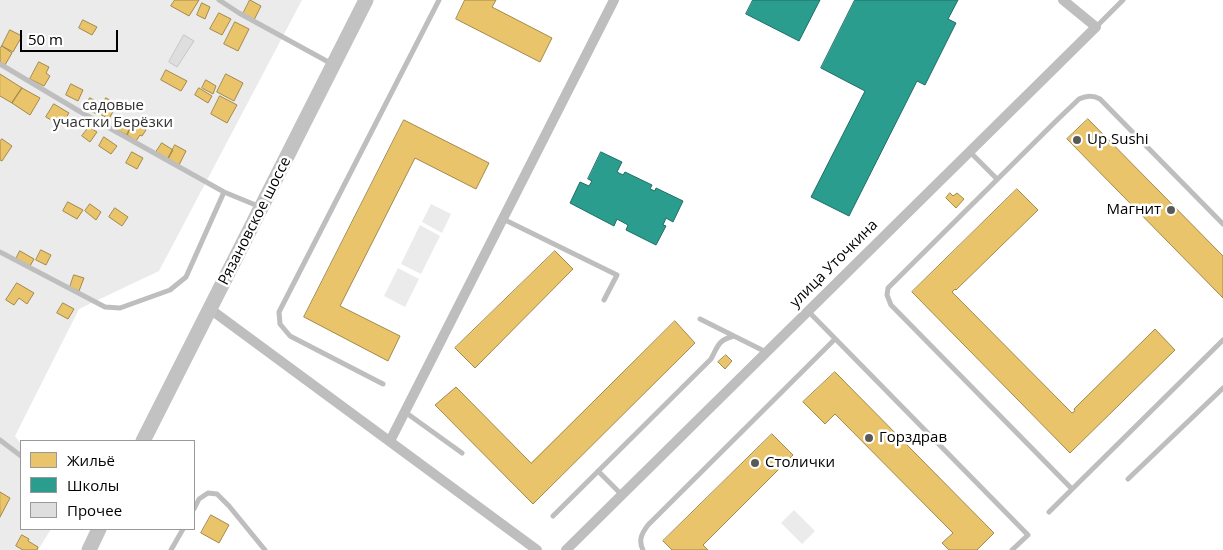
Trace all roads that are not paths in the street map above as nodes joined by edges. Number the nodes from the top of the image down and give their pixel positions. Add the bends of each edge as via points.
1 (219, 0) edge
2 (366, 0) edge
3 (439, 0) edge
4 (614, 0) edge
5 (1064, 0) edge
6 (1123, 0) edge
7 (1096, 27) junction
8 (0, 64) edge
9 (334, 65) junction
10 (969, 151) junction
11 (997, 180) junction
12 (224, 192) junction
13 (261, 207) junction
14 (503, 218) junction
15 (1223, 224) edge
16 (0, 252) edge
17 (604, 300) dead end
18 (210, 309) junction
19 (808, 311) junction
20 (700, 319) dead end
21 (734, 336) junction
22 (835, 340) junction
23 (1223, 340) edge
24 (766, 352) junction
25 (383, 384) dead end
26 (1223, 388) edge
27 (405, 412) junction
28 (0, 440) edge
29 (144, 440) edge
30 (390, 442) junction
31 (462, 453) dead end
32 (20, 455) edge
33 (598, 471) junction
34 (1128, 479) dead end
35 (1072, 489) junction
36 (622, 495) junction
37 (195, 507) edge
38 (1049, 512) dead end
39 (553, 516) dead end
40 (99, 530) edge
41 (182, 530) edge
42 (90, 550) edge
43 (171, 550) edge
44 (265, 550) edge
45 (537, 550) edge
46 (566, 550) edge
47 (643, 550) edge
48 (1012, 550) edge

1 - 9 lane
2 - 9 main road, Рязановское шоссе
3 - 25 lane via 279,312 282,329 290,336
4 - 14 street
5 - 7 street
6 - 7 lane, улица Уточкина
7 - 10 street, улица Уточкина
8 - 12 lane
9 - 13 main road, Рязановское шоссе
10 - 11 lane
10 - 19 street, улица Уточкина
11 - 15 lane via 1079,99 1095,97
11 - 35 lane via 890,285 887,299
12 - 13 lane
12 - 16 lane via 186,277 170,290 120,308 105,307
13 - 18 main road, Рязановское шоссе
14 - 17 lane via 617,275
14 - 27 street
18 - 29 main road, Рязановское шоссе
18 - 30 street
19 - 22 lane
19 - 24 street, улица Уточкина
20 - 21 lane
21 - 24 lane
21 - 33 lane via 724,338 711,359
22 - 47 lane via 648,525 640,541
22 - 48 lane via 1028,535
23 - 35 lane
24 - 36 street, улица Уточкина
26 - 34 lane
27 - 30 street
27 - 31 lane
28 - 32 lane
30 - 45 street
33 - 36 lane
33 - 39 lane
35 - 38 lane
36 - 46 street, улица Уточкина
37 - 44 lane via 199,499 208,493 217,494
40 - 42 main road
41 - 43 lane

